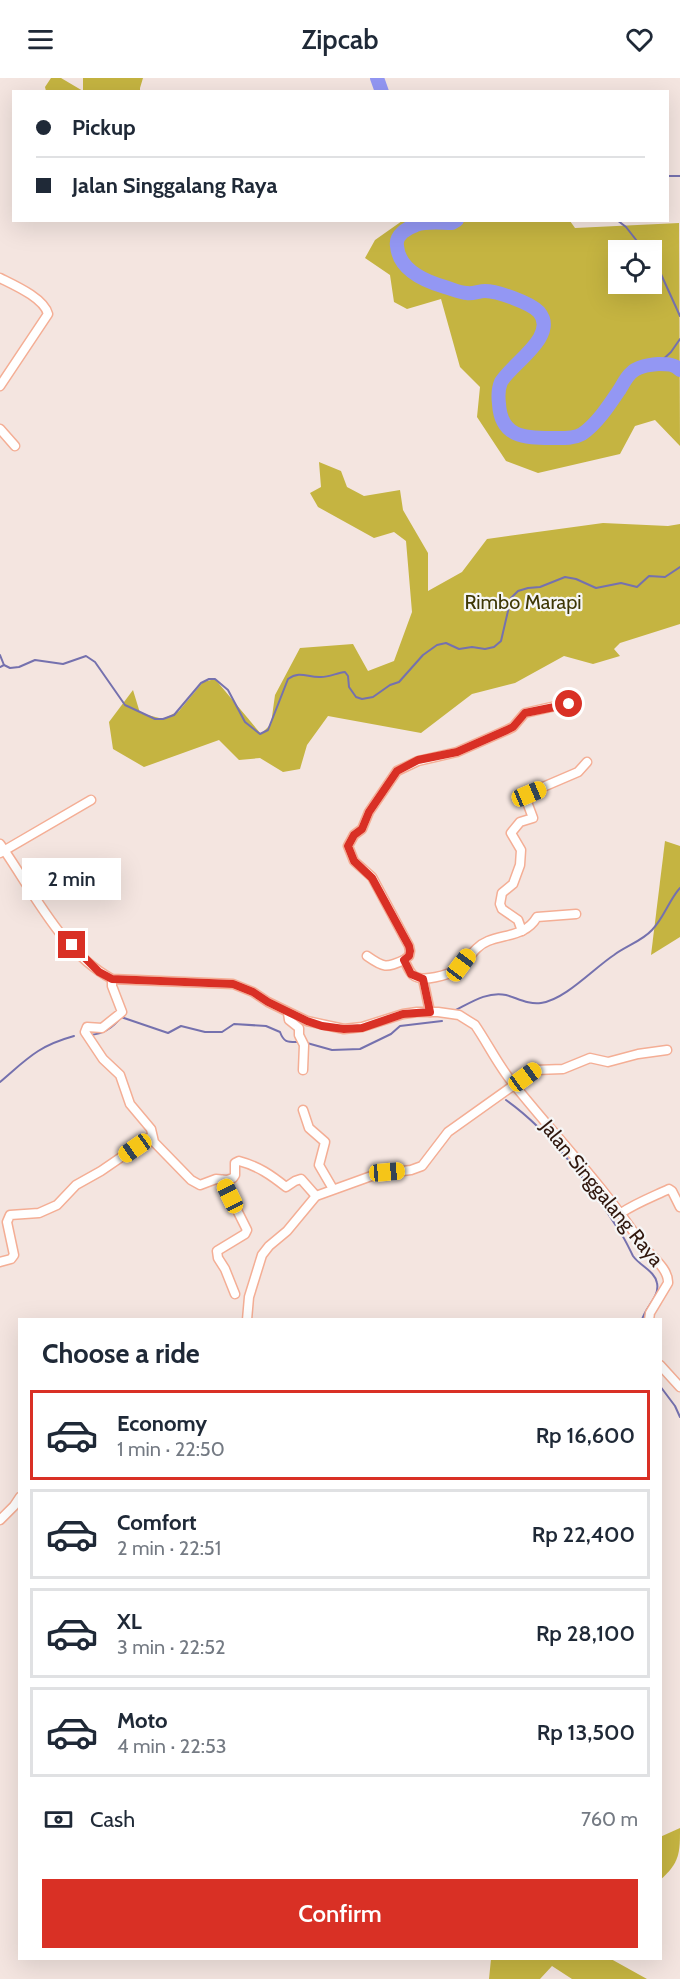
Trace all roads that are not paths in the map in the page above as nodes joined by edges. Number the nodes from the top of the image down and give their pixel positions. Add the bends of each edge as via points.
1 (0, 278) edge
2 (0, 386) edge
3 (0, 429) edge
4 (15, 446) dead end
5 (569, 704) dead end
6 (587, 762) dead end
7 (91, 800) dead end
8 (2, 849) edge
9 (576, 914) dead end
10 (522, 931) junction
11 (367, 956) dead end
12 (404, 960) junction
13 (112, 979) junction
14 (423, 979) junction
15 (430, 1012) junction
16 (288, 1013) junction
17 (667, 1050) dead end
18 (303, 1070) dead end
19 (514, 1085) junction
20 (303, 1110) dead end
21 (152, 1136) junction
22 (222, 1180) junction
23 (333, 1189) junction
24 (316, 1196) junction
25 (680, 1208) edge
26 (621, 1213) junction
27 (0, 1263) edge
28 (235, 1294) dead end
29 (248, 1318) edge
30 (649, 1318) edge
31 (662, 1367) edge
32 (680, 1387) edge
33 (18, 1500) edge
34 (0, 1520) edge

1 - 2 street via 25,291 48,311
3 - 4 street
5 - 12 street via 525,713 513,727 457,752 402,767 369,812 362,829 351,839 350,854 372,878 409,946 409,956
6 - 10 street via 578,772 529,794 527,802 533,818 520,822 511,833 521,850 520,865 513,884 502,893 500,904 518,920
7 - 8 street
8 - 13 street via 59,930 85,960
9 - 10 street via 540,916
10 - 14 street via 486,942 458,968
11 - 12 street via 388,967
12 - 14 street via 411,974
13 - 16 street, Jalan Singgalang Raya via 233,984
13 - 21 street via 122,1012 102,1028 87,1027 85,1032 103,1059 120,1075 130,1104 152,1129
14 - 15 street
15 - 16 street, Jalan Singgalang Raya via 403,1014 362,1028 344,1029 322,1026
15 - 19 street, Jalan Singgalang Raya via 459,1015 475,1025
16 - 18 street via 289,1020 299,1028 304,1046
17 - 19 street via 608,1062 590,1058 563,1069 540,1068
19 - 23 street via 448,1132 422,1166 381,1173
19 - 26 street, Jalan Singgalang Raya
20 - 23 street via 309,1128 325,1142 319,1165
21 - 22 street via 194,1182 202,1185
21 - 27 street via 76,1185 57,1205 39,1213 10,1215 7,1222 14,1255
22 - 24 street via 233,1178 235,1163 239,1161 256,1166 286,1187 301,1179
22 - 28 street via 247,1230 217,1251
23 - 24 street
24 - 29 street via 262,1255 249,1298
25 - 26 street via 669,1189
26 - 30 street, Jalan Singgalang Raya via 668,1278
31 - 32 street
33 - 34 street

